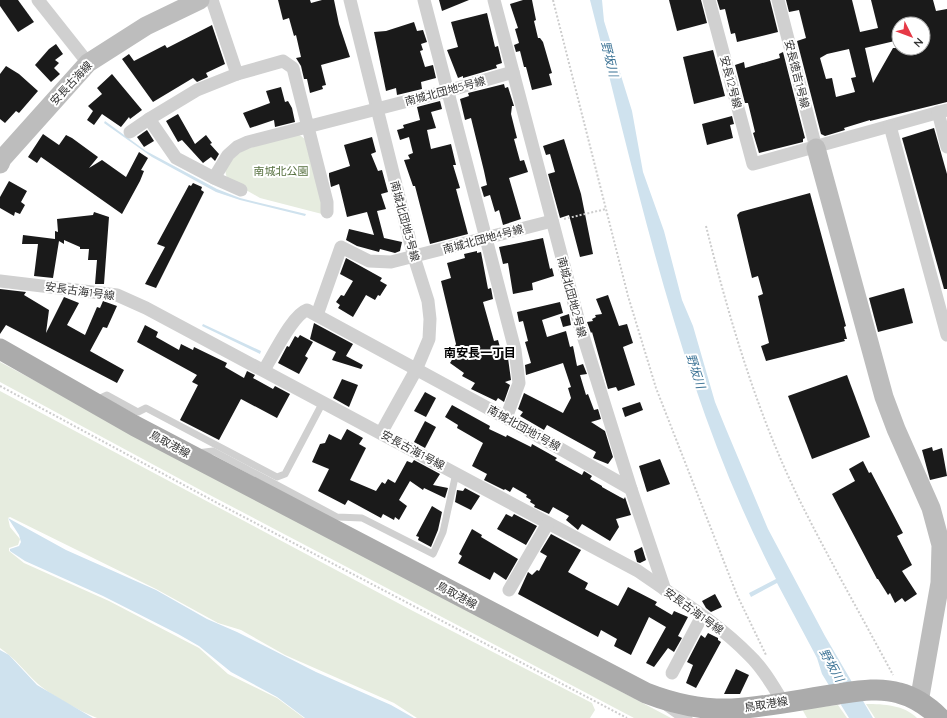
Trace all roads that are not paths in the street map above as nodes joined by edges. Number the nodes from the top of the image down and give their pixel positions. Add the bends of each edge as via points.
1 (38, 0) edge
2 (200, 0) edge
3 (212, 0) edge
4 (350, 0) edge
5 (424, 0) edge
6 (494, 0) edge
7 (709, 0) edge
8 (778, 0) edge
9 (88, 63) junction
10 (513, 72) junction
11 (236, 74) junction
12 (447, 91) junction
13 (376, 110) junction
14 (943, 111) edge
15 (150, 120) junction
16 (307, 126) junction
17 (890, 126) junction
18 (130, 132) dead end
19 (947, 147) edge
20 (816, 148) junction
21 (0, 164) edge
22 (214, 178) junction
23 (241, 190) dead end
24 (327, 212) dead end
25 (552, 221) junction
26 (486, 239) junction
27 (414, 257) junction
28 (0, 281) edge
29 (317, 316) junction
30 (947, 335) edge
31 (0, 349) edge
32 (264, 370) junction
33 (416, 370) junction
34 (93, 402) junction
35 (323, 402) junction
36 (506, 418) junction
37 (381, 433) junction
38 (189, 454) junction
39 (456, 473) junction
40 (631, 489) junction
41 (548, 523) junction
42 (947, 541) edge
43 (940, 583) junction
44 (509, 590) dead end
45 (665, 590) junction
46 (702, 616) junction
47 (672, 673) dead end
48 (658, 698) junction
49 (790, 701) junction
50 (919, 702) junction
51 (686, 718) edge
52 (940, 718) edge

1 - 9 street
2 - 9 street, 安長古海線 via 146,26
3 - 11 street
4 - 13 street, 南城北団地3号線
5 - 12 street
6 - 10 street, 南城北団地2号線
7 - 20 street, 安長12号線 via 753,164
8 - 20 street, 安長徳吉1号線
9 - 21 street, 安長古海線
10 - 12 street, 南城北団地5号線
10 - 25 street, 南城北団地2号線
11 - 15 street via 197,90
11 - 16 street via 283,61 293,68
12 - 13 street, 南城北団地5号線
12 - 26 street
13 - 16 street, 南城北団地5号線
13 - 27 street, 南城北団地3号線
14 - 17 street
14 - 19 street
15 - 18 street
15 - 22 street via 176,158
16 - 22 street, 南城北団地5号線 via 237,147 228,155
16 - 24 street via 327,202
17 - 20 street
17 - 30 street
20 - 43 street via 884,397 936,522 941,545
22 - 23 street
25 - 26 street, 南城北団地4号線
25 - 40 street, 南城北団地2号線 via 580,326
26 - 27 street, 南城北団地4号線
26 - 36 street via 518,370 519,383
27 - 29 street, 南城北団地4号線 via 376,262 341,247
27 - 33 street, 南城北団地3号線 via 428,302 430,319 429,339
28 - 32 street, 安長古海1号線 via 117,295
29 - 32 street via 307,310 298,315
29 - 33 street, 南城北団地1号線
31 - 34 main road, 鳥取港線
32 - 35 street, 安長古海1号線
33 - 36 street, 南城北団地1号線
33 - 37 street, 南城北団地3号線
34 - 35 lane via 107,395 138,412 146,408 277,477 285,474
34 - 38 main road, 鳥取港線
35 - 37 street, 安長古海1号線
36 - 40 street, 南城北団地1号線
37 - 39 street, 安長古海1号線
38 - 39 lane via 213,451 337,517 362,518 434,554
38 - 48 main road, 鳥取港線
39 - 41 street, 安長古海1号線
40 - 45 street, 南城北団地2号線
41 - 44 street
41 - 45 street, 安長古海1号線 via 638,571
42 - 43 street
43 - 50 street
45 - 46 street, 安長古海1号線
46 - 47 street
46 - 49 street, 安長古海1号線 via 750,655
48 - 49 main road, 鳥取港線 via 687,706 718,709
48 - 51 street
49 - 50 main road, 鳥取港線 via 883,690 896,683
50 - 52 main road, 鳥取港線

